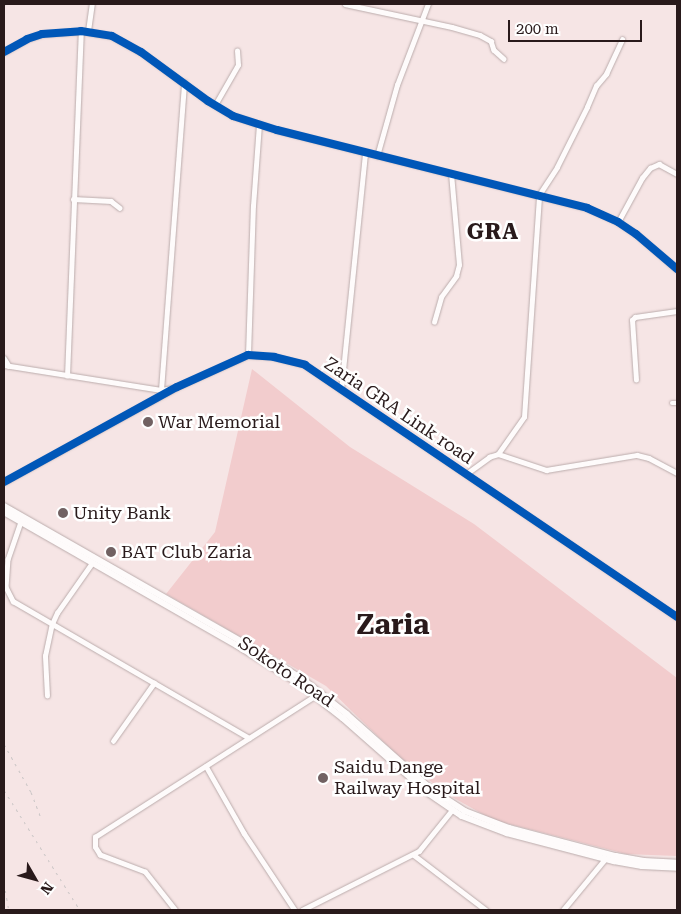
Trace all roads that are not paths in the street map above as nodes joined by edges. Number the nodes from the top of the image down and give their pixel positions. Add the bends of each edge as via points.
1 (92, 4) edge
2 (345, 4) edge
3 (428, 4) edge
4 (421, 21) junction
5 (81, 31) junction
6 (88, 31) junction
7 (622, 40) dead end
8 (237, 51) dead end
9 (4, 52) edge
10 (504, 59) dead end
11 (184, 83) junction
12 (215, 105) junction
13 (259, 125) junction
14 (366, 153) junction
15 (377, 156) junction
16 (451, 174) junction
17 (677, 174) edge
18 (539, 195) junction
19 (73, 199) junction
20 (120, 208) dead end
21 (618, 222) junction
22 (677, 268) edge
23 (677, 311) edge
24 (434, 322) dead end
25 (248, 355) junction
26 (4, 358) edge
27 (7, 366) edge
28 (67, 376) junction
29 (636, 380) dead end
30 (177, 387) junction
31 (161, 390) junction
32 (341, 390) junction
33 (498, 454) junction
34 (677, 473) edge
35 (466, 474) junction
36 (4, 482) edge
37 (4, 506) edge
38 (4, 512) edge
39 (20, 522) junction
40 (92, 562) junction
41 (677, 617) edge
42 (52, 624) junction
43 (154, 683) junction
44 (316, 695) junction
45 (47, 696) dead end
46 (249, 738) junction
47 (113, 741) dead end
48 (206, 766) junction
49 (452, 810) junction
50 (414, 855) junction
51 (605, 858) junction
52 (677, 863) edge
53 (677, 868) edge
54 (175, 910) edge
55 (295, 910) edge
56 (304, 910) edge
57 (486, 910) edge
58 (563, 910) edge

1 - 6 street
2 - 4 street
3 - 4 street
4 - 10 street via 487,39
4 - 15 street via 397,85
5 - 6 street
5 - 9 street via 42,34
5 - 19 street
6 - 11 street via 125,42
7 - 18 street via 557,167
8 - 12 street via 238,65
11 - 12 street
11 - 31 street
12 - 13 street
13 - 14 street
13 - 25 street
14 - 15 street
14 - 32 street
15 - 16 street
16 - 18 street
16 - 24 street via 459,265 456,276 441,297
17 - 21 street via 659,164 650,168
18 - 21 street via 587,208
18 - 33 street via 526,407 524,417
19 - 20 street via 110,200
19 - 28 street
21 - 22 street via 657,249
23 - 29 street via 632,320
25 - 30 street, Zaria GRA Link road
25 - 32 street, Zaria GRA Link road via 274,356 304,365
26 - 27 street
27 - 28 street
28 - 31 street
30 - 31 street
30 - 36 street, Zaria GRA Link road
32 - 35 street, Zaria GRA Link road
33 - 34 street via 546,470 637,456 649,458
33 - 35 street
35 - 41 street, Zaria GRA Link road
37 - 52 main road, Sokoto Road via 304,680 430,788 465,811 509,828 607,854 644,862
38 - 39 main road, Sokoto Road
39 - 40 main road, Sokoto Road
39 - 42 street via 8,559 7,592 13,601
40 - 42 street
40 - 44 main road, Sokoto Road
42 - 43 street
42 - 45 street via 45,656
43 - 46 street
43 - 47 street
44 - 46 street
44 - 49 main road, Sokoto Road
46 - 48 street
48 - 54 street via 95,837 95,847 100,856 145,872
48 - 55 street via 244,833
49 - 50 street
49 - 51 main road, Sokoto Road via 507,833
50 - 56 street
50 - 57 street
51 - 53 main road, Sokoto Road via 642,866
51 - 58 street

